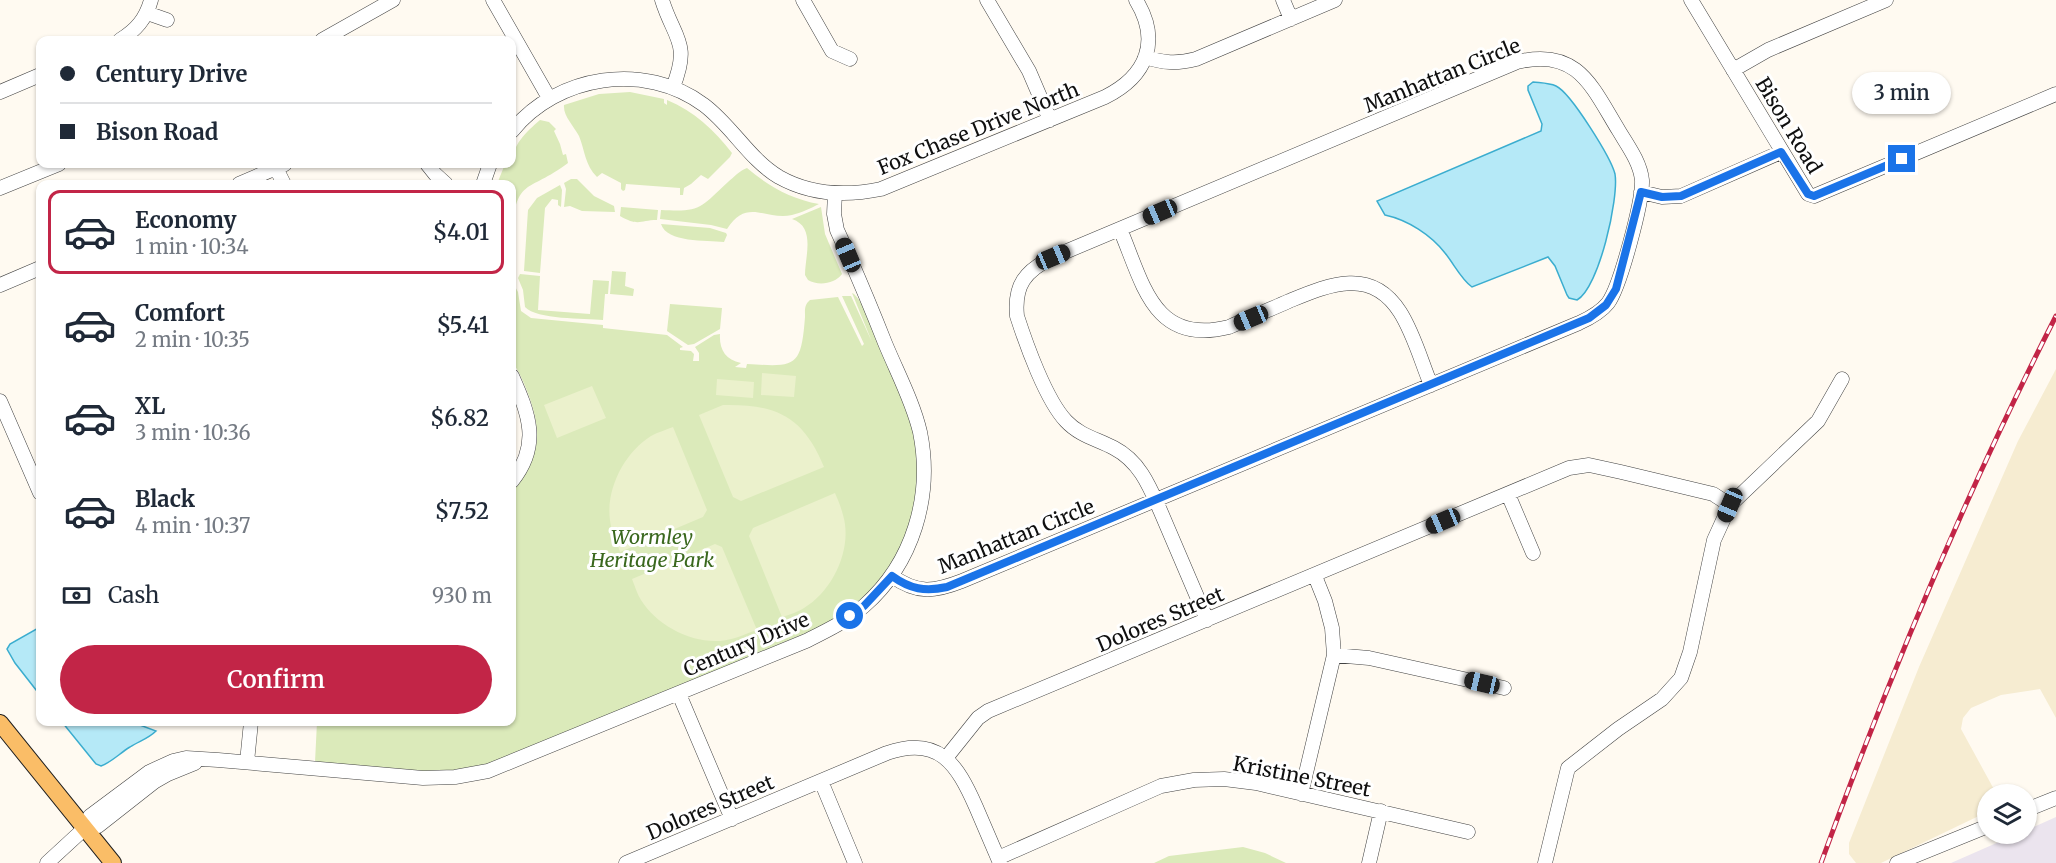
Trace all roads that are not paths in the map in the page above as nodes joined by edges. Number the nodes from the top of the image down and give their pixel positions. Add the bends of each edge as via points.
1 (393, 0) edge
2 (493, 0) edge
3 (662, 0) edge
4 (803, 0) edge
5 (987, 0) edge
6 (1136, 0) edge
7 (1283, 0) edge
8 (1335, 0) edge
9 (1691, 0) edge
10 (1886, 0) edge
11 (149, 6) edge
12 (1291, 19) junction
13 (167, 20) dead end
14 (125, 36) edge
15 (329, 36) edge
16 (514, 36) edge
17 (516, 40) edge
18 (1564, 46) dead end
19 (1145, 57) junction
20 (850, 59) dead end
21 (1559, 61) junction
22 (1733, 70) junction
23 (36, 77) edge
24 (673, 87) junction
25 (0, 92) edge
26 (2056, 94) edge
27 (549, 98) junction
28 (1050, 120) junction
29 (516, 127) edge
30 (1781, 152) junction
31 (49, 168) edge
32 (275, 168) edge
33 (431, 168) edge
34 (248, 180) edge
35 (442, 180) edge
36 (0, 188) edge
37 (1641, 192) junction
38 (835, 193) junction
39 (1120, 229) junction
40 (36, 270) edge
41 (0, 285) edge
42 (1842, 379) dead end
43 (1431, 385) junction
44 (516, 386) edge
45 (0, 401) edge
46 (516, 476) edge
47 (36, 484) edge
48 (1508, 494) junction
49 (1155, 500) junction
50 (1730, 505) junction
51 (1533, 553) dead end
52 (892, 576) junction
53 (1315, 576) junction
54 (1207, 620) junction
55 (1334, 654) junction
56 (1504, 688) dead end
57 (679, 694) junction
58 (0, 723) edge
59 (251, 726) edge
60 (946, 758) junction
61 (247, 762) junction
62 (821, 781) junction
63 (1302, 794) junction
64 (2056, 798) edge
65 (2037, 806) edge
66 (1381, 811) junction
67 (732, 819) junction
68 (85, 828) junction
69 (1977, 830) edge
70 (1468, 832) dead end
71 (999, 860) edge
72 (47, 863) edge
73 (113, 863) edge
74 (627, 863) edge
75 (855, 863) edge
76 (1370, 863) edge
77 (1545, 863) edge
78 (1897, 863) edge

1 - 15 street
2 - 16 street
3 - 24 street via 681,50
4 - 20 street via 832,51
5 - 28 street via 1029,70
6 - 19 street, Fox Chase Drive North via 1148,29
7 - 12 street
8 - 12 street
9 - 22 street, Bison Road
10 - 22 street via 1768,50
11 - 13 street
11 - 14 street via 137,27
12 - 19 street via 1181,63
17 - 27 street
18 - 21 street
19 - 28 street, Fox Chase Drive North via 1135,77 1125,86
21 - 37 street, Manhattan Circle via 1573,68 1593,88 1636,162
21 - 39 street, Manhattan Circle via 1533,58 1518,62
22 - 30 street, Bison Road
23 - 25 street
24 - 27 street, Fox Chase Drive North via 650,81 597,80
24 - 38 street, Fox Chase Drive North via 704,104 761,164 780,177 800,186
26 - 30 street, Bison Road via 1814,196 1808,194
27 - 29 street, Fox Chase Drive North
28 - 38 street, Fox Chase Drive North via 889,187 865,193
30 - 37 street via 1681,196
31 - 36 street
32 - 34 street
33 - 35 street
37 - 43 street, Manhattan Circle via 1620,279 1598,313
38 - 52 street, Century Drive via 837,230 920,431 923,498 906,553
39 - 43 street via 1154,305 1178,327 1212,331 1335,284 1355,283 1372,287 1400,312
39 - 49 street, Manhattan Circle via 1037,265 1013,285 1015,301 1017,316 1053,403 1076,431 1114,448 1137,466
40 - 41 street
42 - 50 street via 1818,421
43 - 49 street, Manhattan Circle
44 - 46 street via 530,430 526,457
45 - 47 street
48 - 50 street, Dolores Street via 1569,468 1589,465 1713,494
48 - 51 street
48 - 53 street, Dolores Street
49 - 52 street, Manhattan Circle via 947,587 920,590
49 - 54 street
50 - 77 street via 1714,540 1681,678 1662,699 1568,768
52 - 57 street, Century Drive via 864,606 836,626
53 - 54 street, Dolores Street
53 - 55 street via 1332,628
54 - 60 street, Dolores Street via 988,711
55 - 56 street via 1370,658
55 - 63 street
57 - 61 street, Century Drive via 488,771 454,777 412,778
57 - 67 street
58 - 68 main road
59 - 61 street
60 - 62 street, Dolores Street via 930,749 901,748
60 - 71 street via 962,777
61 - 68 street, Century Drive via 186,758 173,761 148,772 90,816
62 - 67 street, Dolores Street
62 - 75 street
63 - 66 street, Kristine Street
63 - 71 street, Kristine Street via 1224,779 1161,786
64 - 65 street
66 - 70 street, Kristine Street
66 - 76 street
67 - 74 street, Dolores Street
68 - 72 street, Century Drive
68 - 73 main road
69 - 78 street

